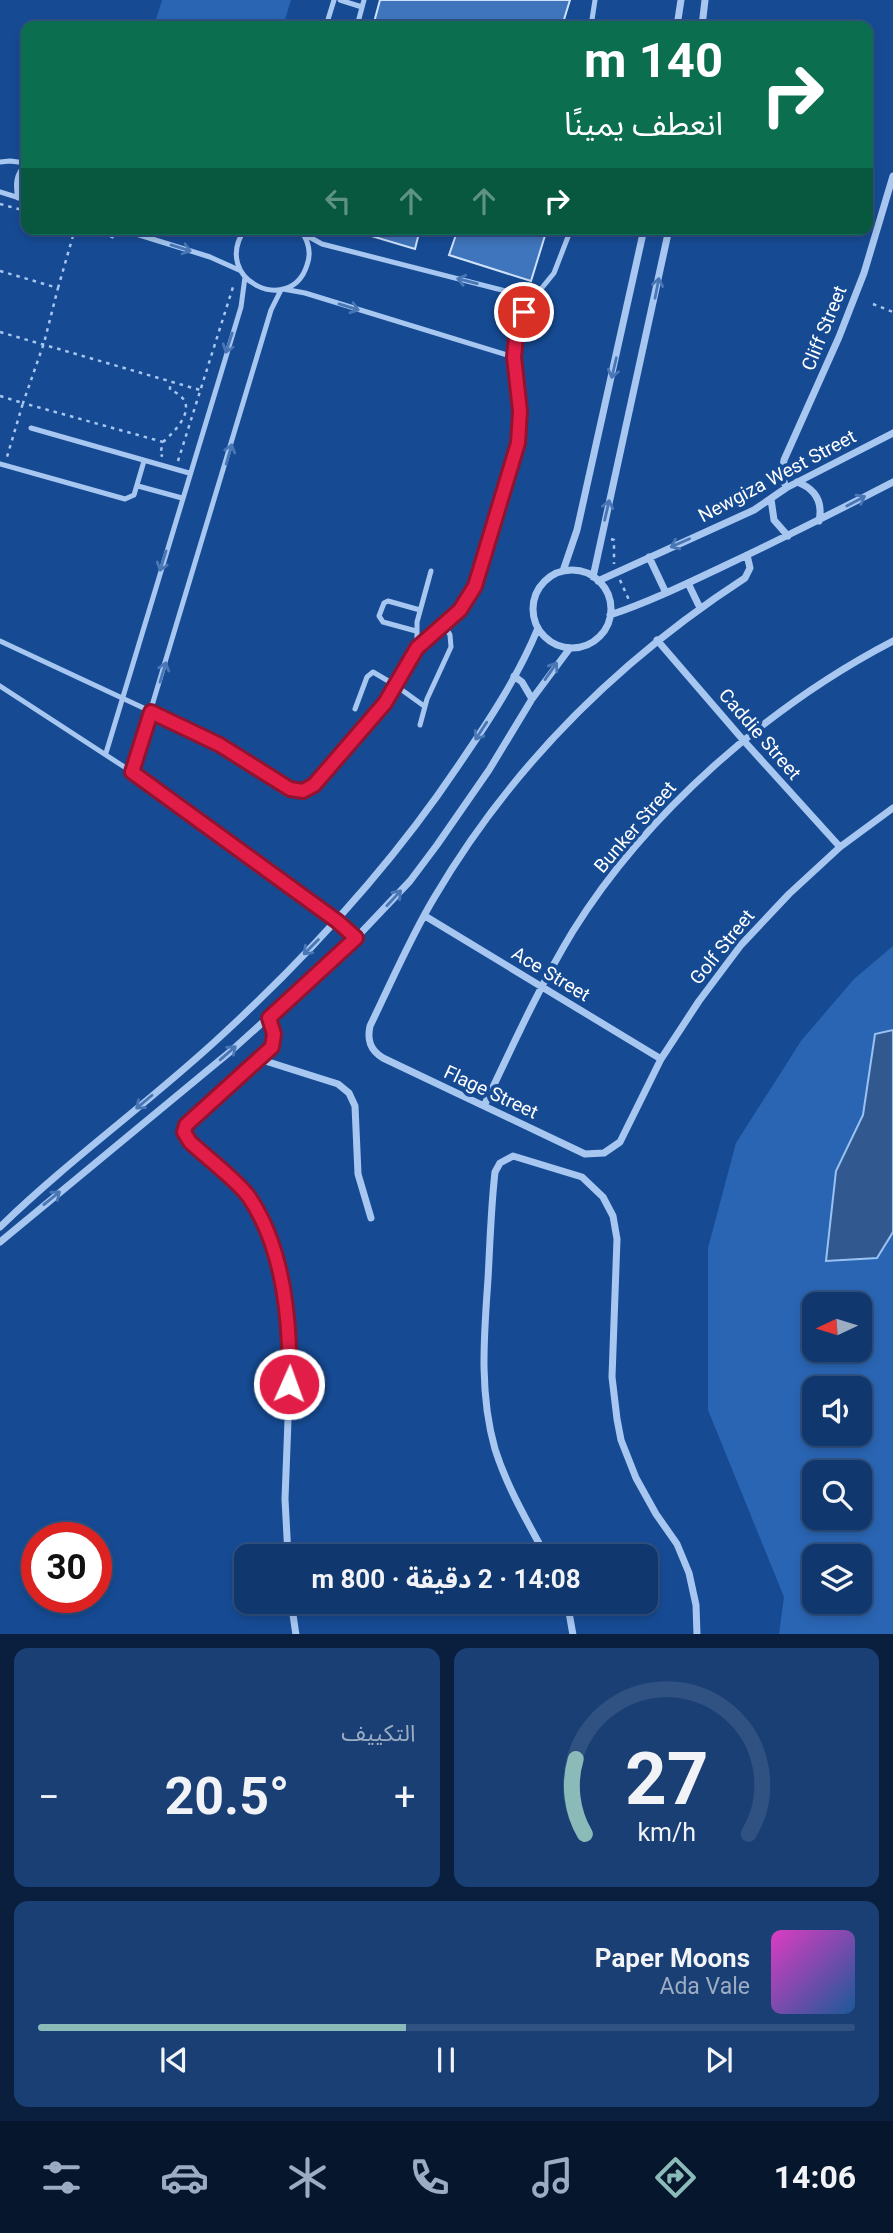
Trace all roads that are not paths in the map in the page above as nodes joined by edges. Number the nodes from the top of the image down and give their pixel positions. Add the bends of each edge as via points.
1 (334, 0) edge
2 (340, 0) edge
3 (595, 0) edge
4 (681, 0) edge
5 (705, 0) edge
6 (363, 4) edge
7 (328, 21) edge
8 (358, 21) edge
9 (593, 21) edge
10 (678, 21) edge
11 (703, 21) edge
12 (0, 162) edge
13 (21, 163) edge
14 (21, 171) edge
15 (893, 176) edge
16 (0, 192) edge
17 (890, 195) edge
18 (18, 198) junction
19 (21, 199) edge
20 (139, 235) edge
21 (242, 235) edge
22 (303, 235) edge
23 (307, 235) edge
24 (569, 235) edge
25 (643, 235) edge
26 (668, 235) edge
27 (240, 271) junction
28 (245, 277) junction
29 (282, 289) junction
30 (533, 298) junction
31 (514, 357) junction
32 (31, 428) dead end
33 (893, 433) edge
34 (144, 461) junction
35 (2, 465) edge
36 (189, 474) junction
37 (797, 482) junction
38 (893, 482) edge
39 (138, 486) junction
40 (786, 488) junction
41 (182, 498) junction
42 (771, 499) junction
43 (819, 521) junction
44 (788, 536) junction
45 (747, 555) junction
46 (649, 557) junction
47 (431, 571) dead end
48 (563, 571) junction
49 (595, 579) junction
50 (688, 583) junction
51 (666, 593) junction
52 (700, 607) junction
53 (420, 610) junction
54 (610, 615) junction
55 (444, 624) junction
56 (538, 628) junction
57 (416, 631) junction
58 (657, 640) junction
59 (0, 641) edge
60 (893, 641) edge
61 (417, 648) junction
62 (570, 648) junction
63 (514, 676) junction
64 (0, 685) edge
65 (395, 685) junction
66 (121, 698) junction
67 (532, 699) junction
68 (424, 706) junction
69 (355, 709) dead end
70 (151, 712) junction
71 (420, 725) dead end
72 (744, 741) junction
73 (106, 753) junction
74 (132, 772) junction
75 (893, 808) edge
76 (840, 847) junction
77 (425, 916) junction
78 (337, 921) junction
79 (356, 938) junction
80 (541, 986) junction
81 (269, 1018) junction
82 (259, 1059) junction
83 (661, 1059) junction
84 (484, 1106) junction
85 (620, 1142) joint
86 (371, 1218) dead end
87 (0, 1227) edge
88 (0, 1242) edge
89 (287, 1544) edge
90 (540, 1544) edge
91 (292, 1614) edge
92 (569, 1614) edge
93 (296, 1634) edge
94 (573, 1634) edge
95 (697, 1634) edge

1 - 7 lane
2 - 6 lane
3 - 9 lane
4 - 10 street
5 - 11 street
6 - 8 lane
12 - 13 lane
14 - 18 lane via 16,182
15 - 17 street, Cliff Street
16 - 18 lane
17 - 40 street, Cliff Street via 839,337 784,460
18 - 19 lane
20 -> 27 lane
21 - 27 lane via 236,249
22 - 29 lane via 309,250 307,267 298,280
30 -> 23 lane via 322,244
24 - 30 lane via 554,273
25 -> 48 street via 577,530
49 -> 26 street via 600,536
27 - 28 lane
28 - 29 lane via 265,289
28 -> 36 lane via 241,307
29 -> 31 lane
70 -> 29 lane via 271,310
30 - 31 lane via 521,319
31 - 55 lane via 518,443 475,586 460,610
32 - 34 lane
33 - 37 street, Newgiza West Street
34 - 36 lane
34 - 39 lane
35 - 39 lane via 125,499 134,495
36 - 41 lane
37 - 40 street, Newgiza West Street
37 - 43 street via 815,492 820,501
43 -> 38 street
39 - 41 lane
40 - 42 street, Newgiza West Street
41 -> 66 lane
42 - 44 street via 774,520
42 -> 46 street, Newgiza West Street
43 - 44 street
44 - 45 street
45 - 50 street
45 - 52 street via 748,575
46 - 49 street, Newgiza West Street
46 - 51 street
47 - 53 lane
48 - 49 street
48 - 56 street via 547,579 536,593 533,611
49 - 54 street via 607,593
50 - 51 street
50 - 52 street
51 - 54 street
52 - 58 street
53 - 57 lane
53 - 57 lane via 388,601 379,616 383,622
54 - 62 street via 596,639
55 - 61 lane
55 - 68 lane via 451,647
56 - 62 street via 551,642
56 - 63 street
57 - 61 lane
58 - 72 street, Caddie Street
58 - 77 street via 606,684 530,764 463,853
59 - 66 lane
60 - 72 street, Bunker Street via 812,690
61 - 65 lane
67 -> 62 street
63 - 67 street
63 -> 78 street via 438,796
64 - 73 lane
65 - 68 lane
65 - 69 lane via 370,673
65 - 70 lane via 385,703 314,785 303,791 290,789 220,745
66 - 70 lane
66 - 73 lane
79 -> 67 street via 437,845
68 - 71 lane
70 - 74 lane
72 - 76 street, Caddie Street
72 - 80 street, Bunker Street via 653,825 574,930
73 - 74 lane
74 - 78 lane
75 - 76 street, Golf Street
76 - 83 street, Golf Street via 741,945
77 - 80 street, Ace Street
77 - 84 street, Flage Street via 370,1026 369,1041 376,1054
78 - 79 lane
78 -> 87 street via 220,1038
79 - 81 street
80 - 83 street, Ace Street
80 - 84 street, Bunker Street
81 - 82 street via 274,1041
88 -> 81 street
82 - 86 street via 330,1081 349,1093 355,1106 358,1174
82 - 89 street via 186,1125 184,1132 249,1196 270,1239 284,1294 291,1341
83 - 85 street, Golf Street
84 - 85 street, Flage Street via 585,1154 604,1153
90 - 95 street via 502,1469 489,1423 483,1373 494,1177 499,1163 513,1156 582,1177 603,1197 613,1216 617,1239 612,1377 617,1419 636,1478 677,1544 689,1573
91 - 93 street
92 - 94 street

